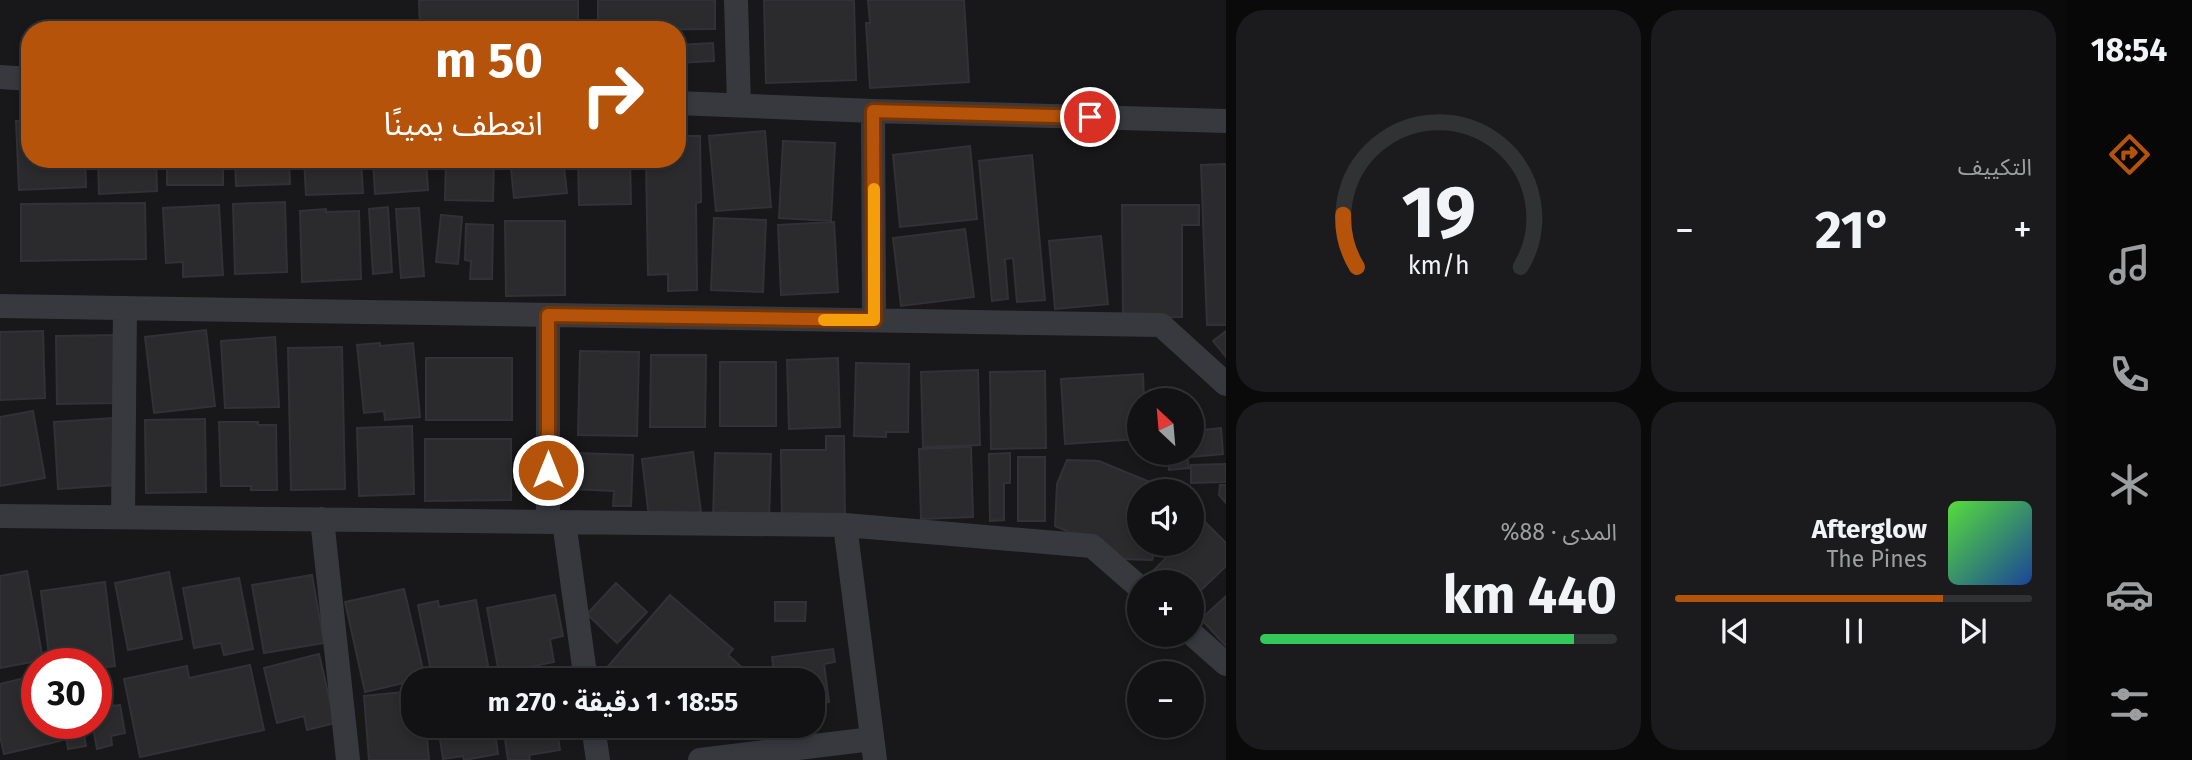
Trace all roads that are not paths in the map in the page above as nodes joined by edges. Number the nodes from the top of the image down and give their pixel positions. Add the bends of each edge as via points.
1 (736, 0) edge
2 (0, 77) edge
3 (21, 78) edge
4 (686, 103) edge
5 (739, 106) junction
6 (873, 111) junction
7 (1226, 121) edge
8 (0, 306) edge
9 (125, 308) junction
10 (548, 315) junction
11 (874, 320) junction
12 (1226, 384) edge
13 (0, 516) edge
14 (123, 517) junction
15 (322, 519) junction
16 (556, 522) junction
17 (845, 525) junction
18 (1127, 577) edge
19 (1204, 645) edge
20 (1226, 664) edge
21 (584, 668) edge
22 (595, 738) edge
23 (874, 750) edge
24 (348, 760) edge
25 (598, 760) edge
26 (700, 760) edge

1 - 5 street
2 - 3 street
4 - 5 street
5 - 6 street
6 - 7 street
6 - 11 street
8 - 9 street
9 - 10 street
9 - 14 street
10 - 11 street
10 - 16 street
11 - 12 street via 1161,325
13 - 14 street
14 - 15 street
15 - 16 street
15 - 24 street
16 - 17 street
16 - 21 street
17 - 18 street via 1092,546
17 - 23 street
19 - 20 street
22 - 25 street
23 - 26 street

